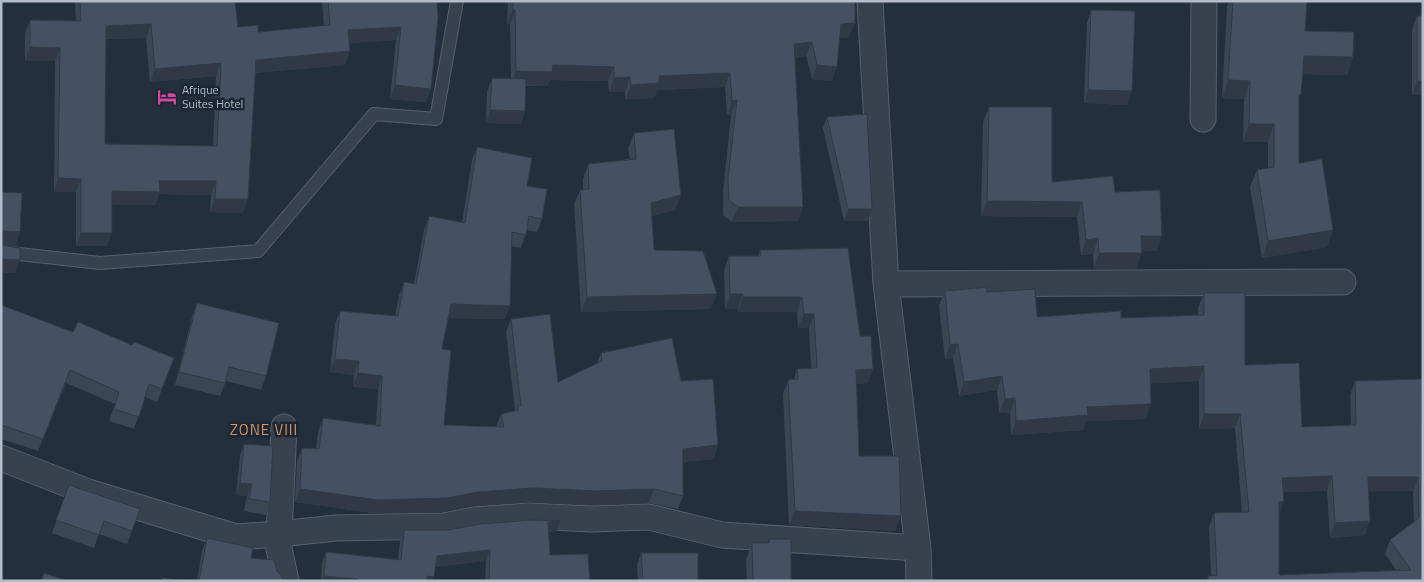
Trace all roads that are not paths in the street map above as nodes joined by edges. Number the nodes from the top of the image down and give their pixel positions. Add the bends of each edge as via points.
1 (457, 1) edge
2 (870, 1) edge
3 (1204, 1) edge
4 (1203, 120) dead end
5 (1, 252) edge
6 (1343, 282) dead end
7 (886, 284) junction
8 (284, 427) dead end
9 (1, 458) edge
10 (279, 534) junction
11 (918, 548) junction
12 (286, 581) edge
13 (919, 581) edge

1 - 5 lane via 436,119 374,114 258,251 100,263
2 - 7 street
3 - 4 street
6 - 7 street
7 - 11 street
8 - 10 street
9 - 10 street via 88,492 236,537
10 - 11 street via 336,528 444,526 528,516 649,517 722,535
10 - 12 street
11 - 13 street

